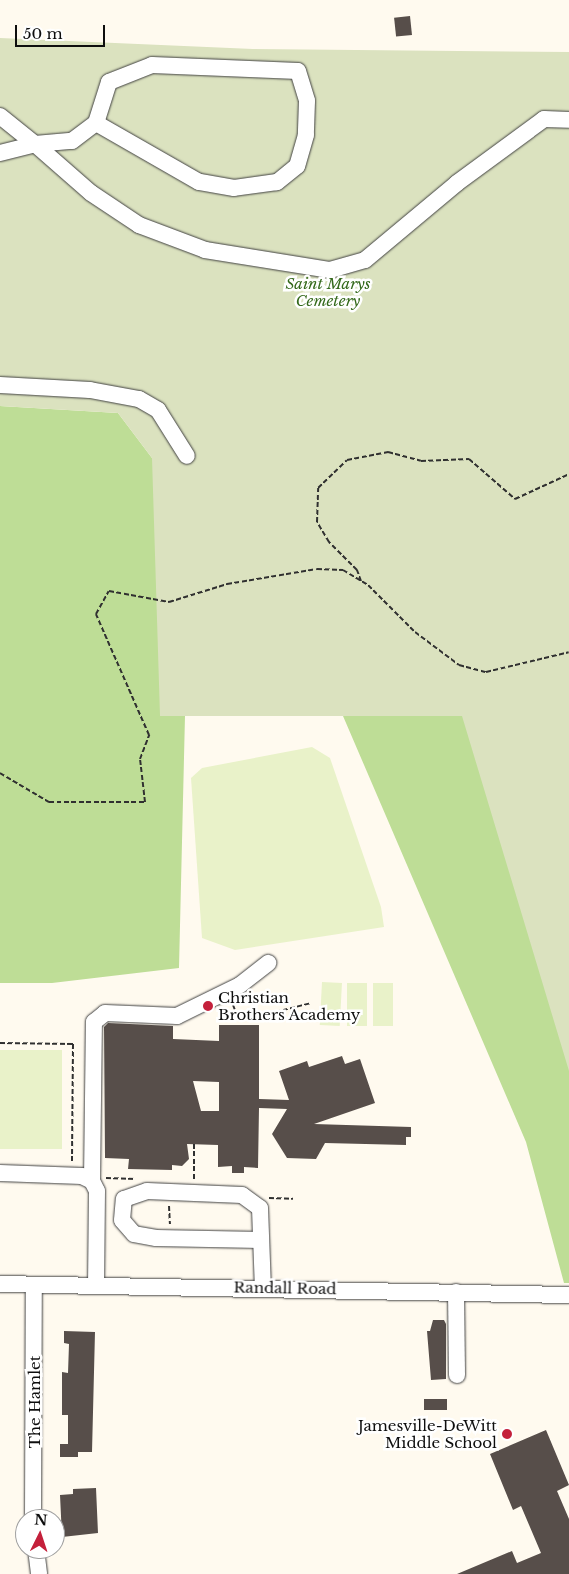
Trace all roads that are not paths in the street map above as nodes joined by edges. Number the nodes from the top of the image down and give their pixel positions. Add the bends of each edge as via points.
1 (0, 116) edge
2 (569, 120) edge
3 (96, 123) junction
4 (35, 144) junction
5 (0, 153) edge
6 (0, 385) edge
7 (187, 456) dead end
8 (268, 964) dead end
9 (0, 1173) edge
10 (92, 1181) junction
11 (261, 1240) junction
12 (0, 1284) edge
13 (34, 1285) junction
14 (96, 1286) junction
15 (263, 1288) junction
16 (456, 1292) junction
17 (569, 1295) edge
18 (457, 1375) dead end
19 (34, 1509) edge
20 (37, 1559) edge
21 (39, 1574) edge

1 - 4 street
2 - 4 street via 544,119 456,183 365,260 330,270 205,250 138,225 91,193
3 - 3 street via 108,82 152,65 298,71 307,102 306,135 297,166 277,182 234,188 199,182
3 - 4 street via 72,141
4 - 5 street
6 - 7 street via 90,390 139,399 158,410
8 - 10 street via 227,991 177,1016 105,1013 94,1022
9 - 10 street via 82,1176
10 - 14 street via 97,1191
11 - 11 street via 260,1208 242,1194 147,1191 124,1198 122,1220 134,1234
11 - 15 street
12 - 13 street, Randall Road
13 - 14 street, Randall Road
13 - 19 street, The Hamlet
14 - 15 street, Randall Road
15 - 16 street, Randall Road
16 - 17 street, Randall Road
16 - 18 street
20 - 21 street

